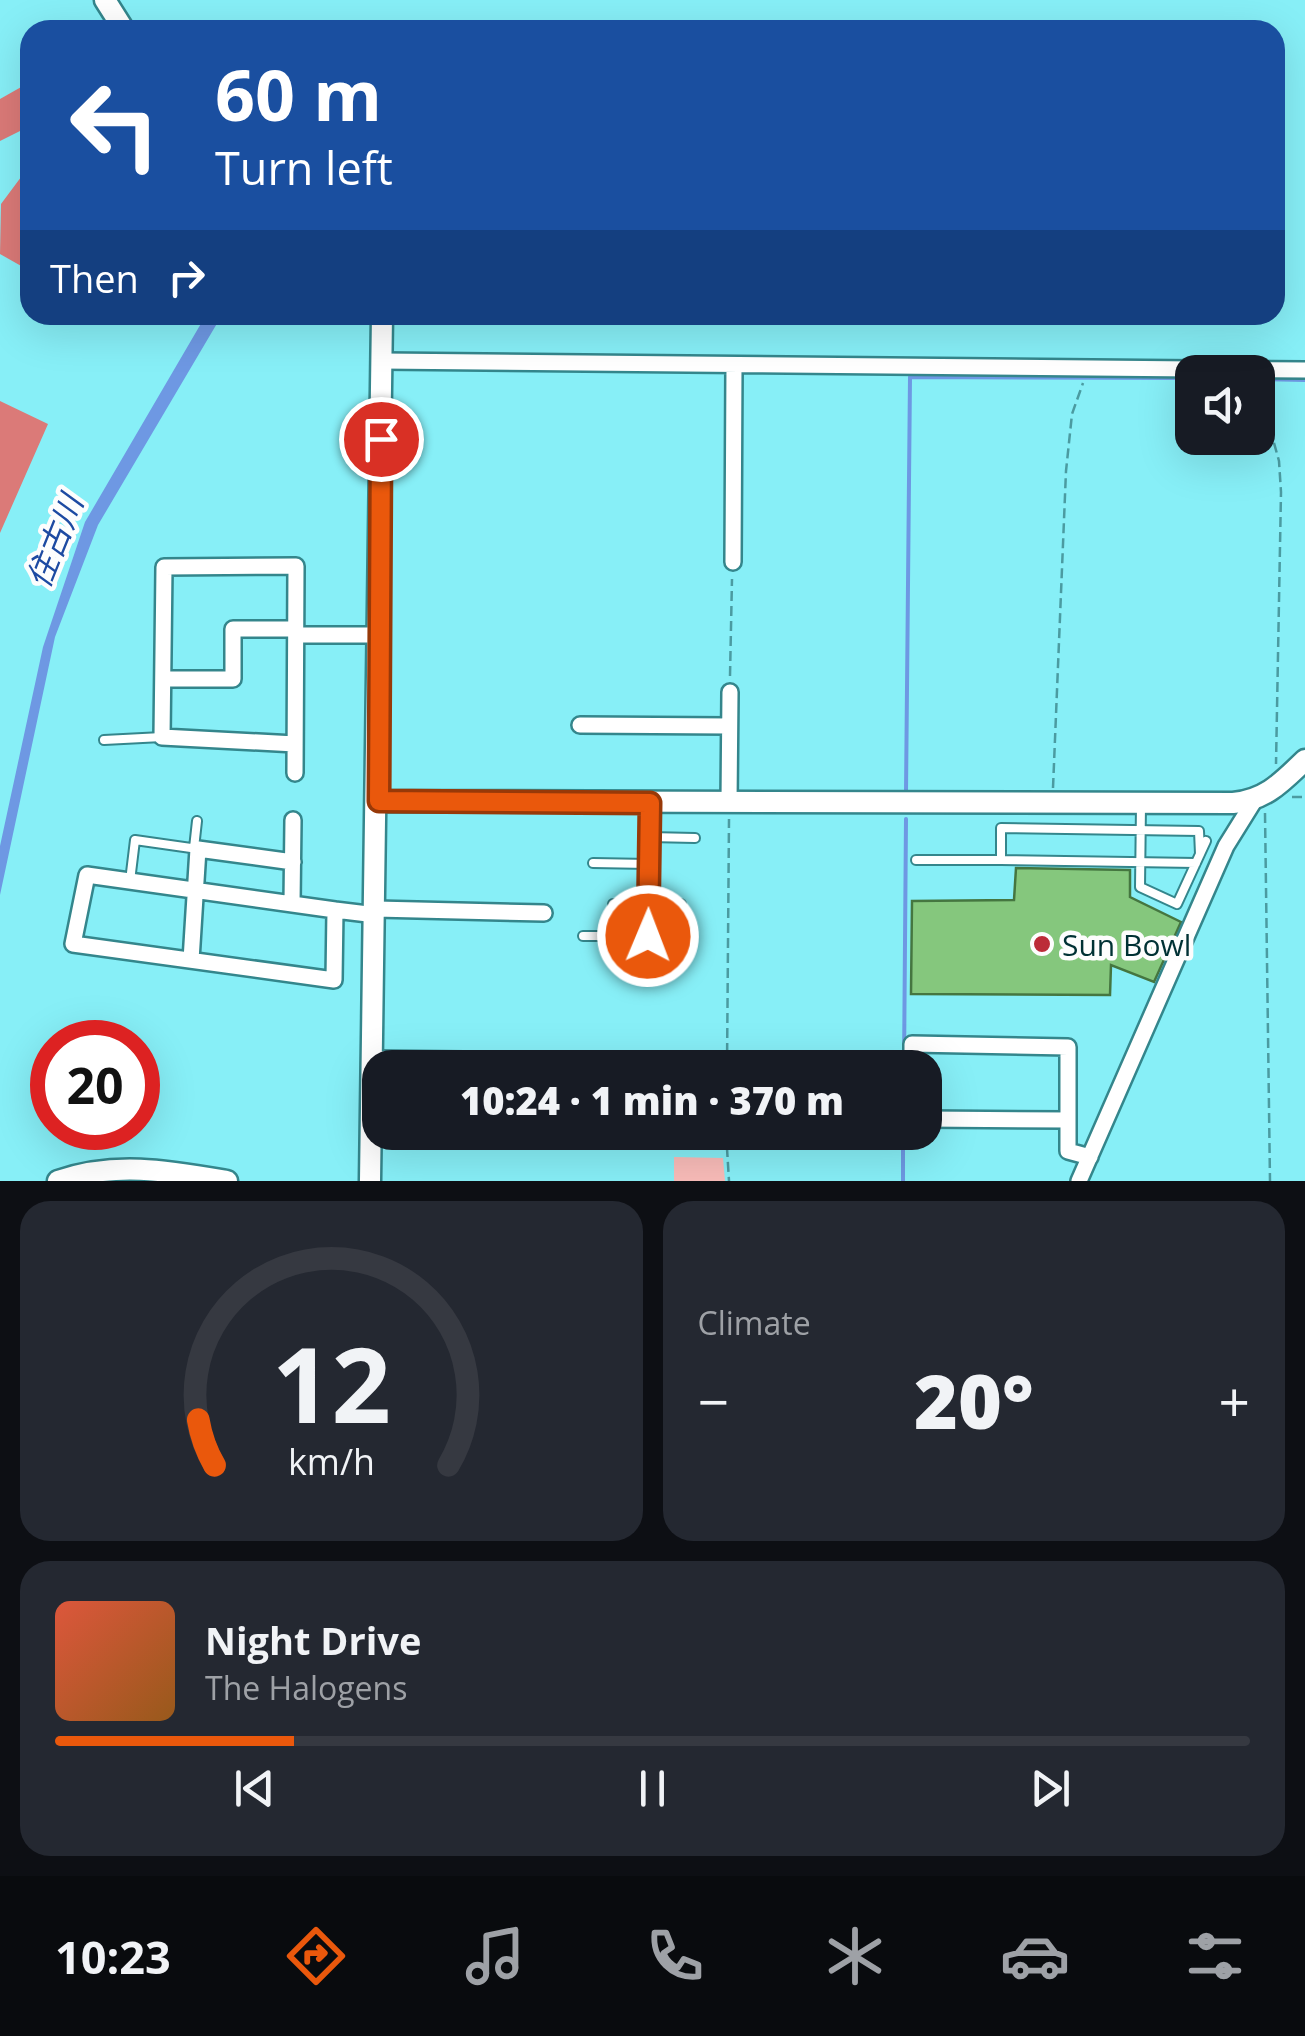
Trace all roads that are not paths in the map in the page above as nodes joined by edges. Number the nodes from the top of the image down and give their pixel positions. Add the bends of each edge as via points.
1 (382, 325) edge
2 (382, 361) junction
3 (734, 364) junction
4 (1305, 370) edge
5 (733, 562) road end
6 (296, 632) junction
7 (379, 635) junction
8 (163, 680) junction
9 (730, 692) road end
10 (580, 725) dead end
11 (730, 726) junction
12 (162, 737) junction
13 (104, 740) dead end
14 (295, 744) junction
15 (1305, 760) edge
16 (295, 773) dead end
17 (379, 801) junction
18 (1254, 801) junction
19 (650, 803) junction
20 (729, 804) junction
21 (1141, 805) junction
22 (197, 820) dead end
23 (293, 820) dead end
24 (1141, 832) junction
25 (649, 837) junction
26 (696, 838) dead end
27 (1206, 840) dead end
28 (196, 848) junction
29 (1198, 859) junction
30 (916, 860) dead end
31 (1001, 860) junction
32 (292, 862) junction
33 (593, 863) dead end
34 (1140, 863) junction
35 (649, 864) junction
36 (130, 881) junction
37 (196, 890) junction
38 (292, 903) junction
39 (613, 904) dead end
40 (648, 904) junction
41 (682, 904) dead end
42 (336, 910) junction
43 (376, 912) junction
44 (544, 913) dead end
45 (583, 936) dead end
46 (191, 960) junction
47 (373, 1050) edge
48 (912, 1050) edge
49 (942, 1118) edge
50 (1067, 1120) junction
51 (371, 1150) edge
52 (1090, 1156) junction
53 (58, 1181) edge
54 (227, 1181) edge
55 (370, 1181) edge
56 (1079, 1181) edge

1 - 2 street
2 - 3 street
2 - 7 street
3 - 4 street
3 - 5 street
6 - 7 street
6 - 8 street via 233,629 233,680
6 - 8 street via 296,566 164,566
6 - 14 street
7 - 17 street
8 - 12 street
9 - 11 street
10 - 11 street
11 - 20 street
12 - 13 lane
12 - 14 street
14 - 16 street
15 - 18 street
17 - 19 street
17 - 43 street
18 - 21 street
18 - 52 street via 1226,846
19 - 20 street
19 - 25 lane
20 - 21 street
21 - 24 lane
22 - 28 lane
23 - 32 street
24 - 29 lane via 1199,831
24 - 31 lane via 1002,828
24 - 34 lane
25 - 26 lane
25 - 35 lane
27 - 29 lane
28 - 32 street
28 - 36 lane via 135,840
28 - 37 street
29 - 34 lane
29 - 34 lane via 1177,904 1140,887
30 - 31 lane
31 - 34 lane
32 - 38 street
33 - 35 lane
35 - 40 lane
36 - 37 street
36 - 46 street via 88,875 73,944
37 - 38 street
37 - 46 street
38 - 42 street
39 - 40 lane
40 - 41 lane
40 - 45 lane via 648,936
42 - 43 street
42 - 46 street via 334,980
43 - 44 street
43 - 47 street
48 - 50 street via 912,1044 1068,1047
49 - 50 street
50 - 52 street via 1068,1152
51 - 55 street
52 - 56 street
53 - 54 street via 124,1167

